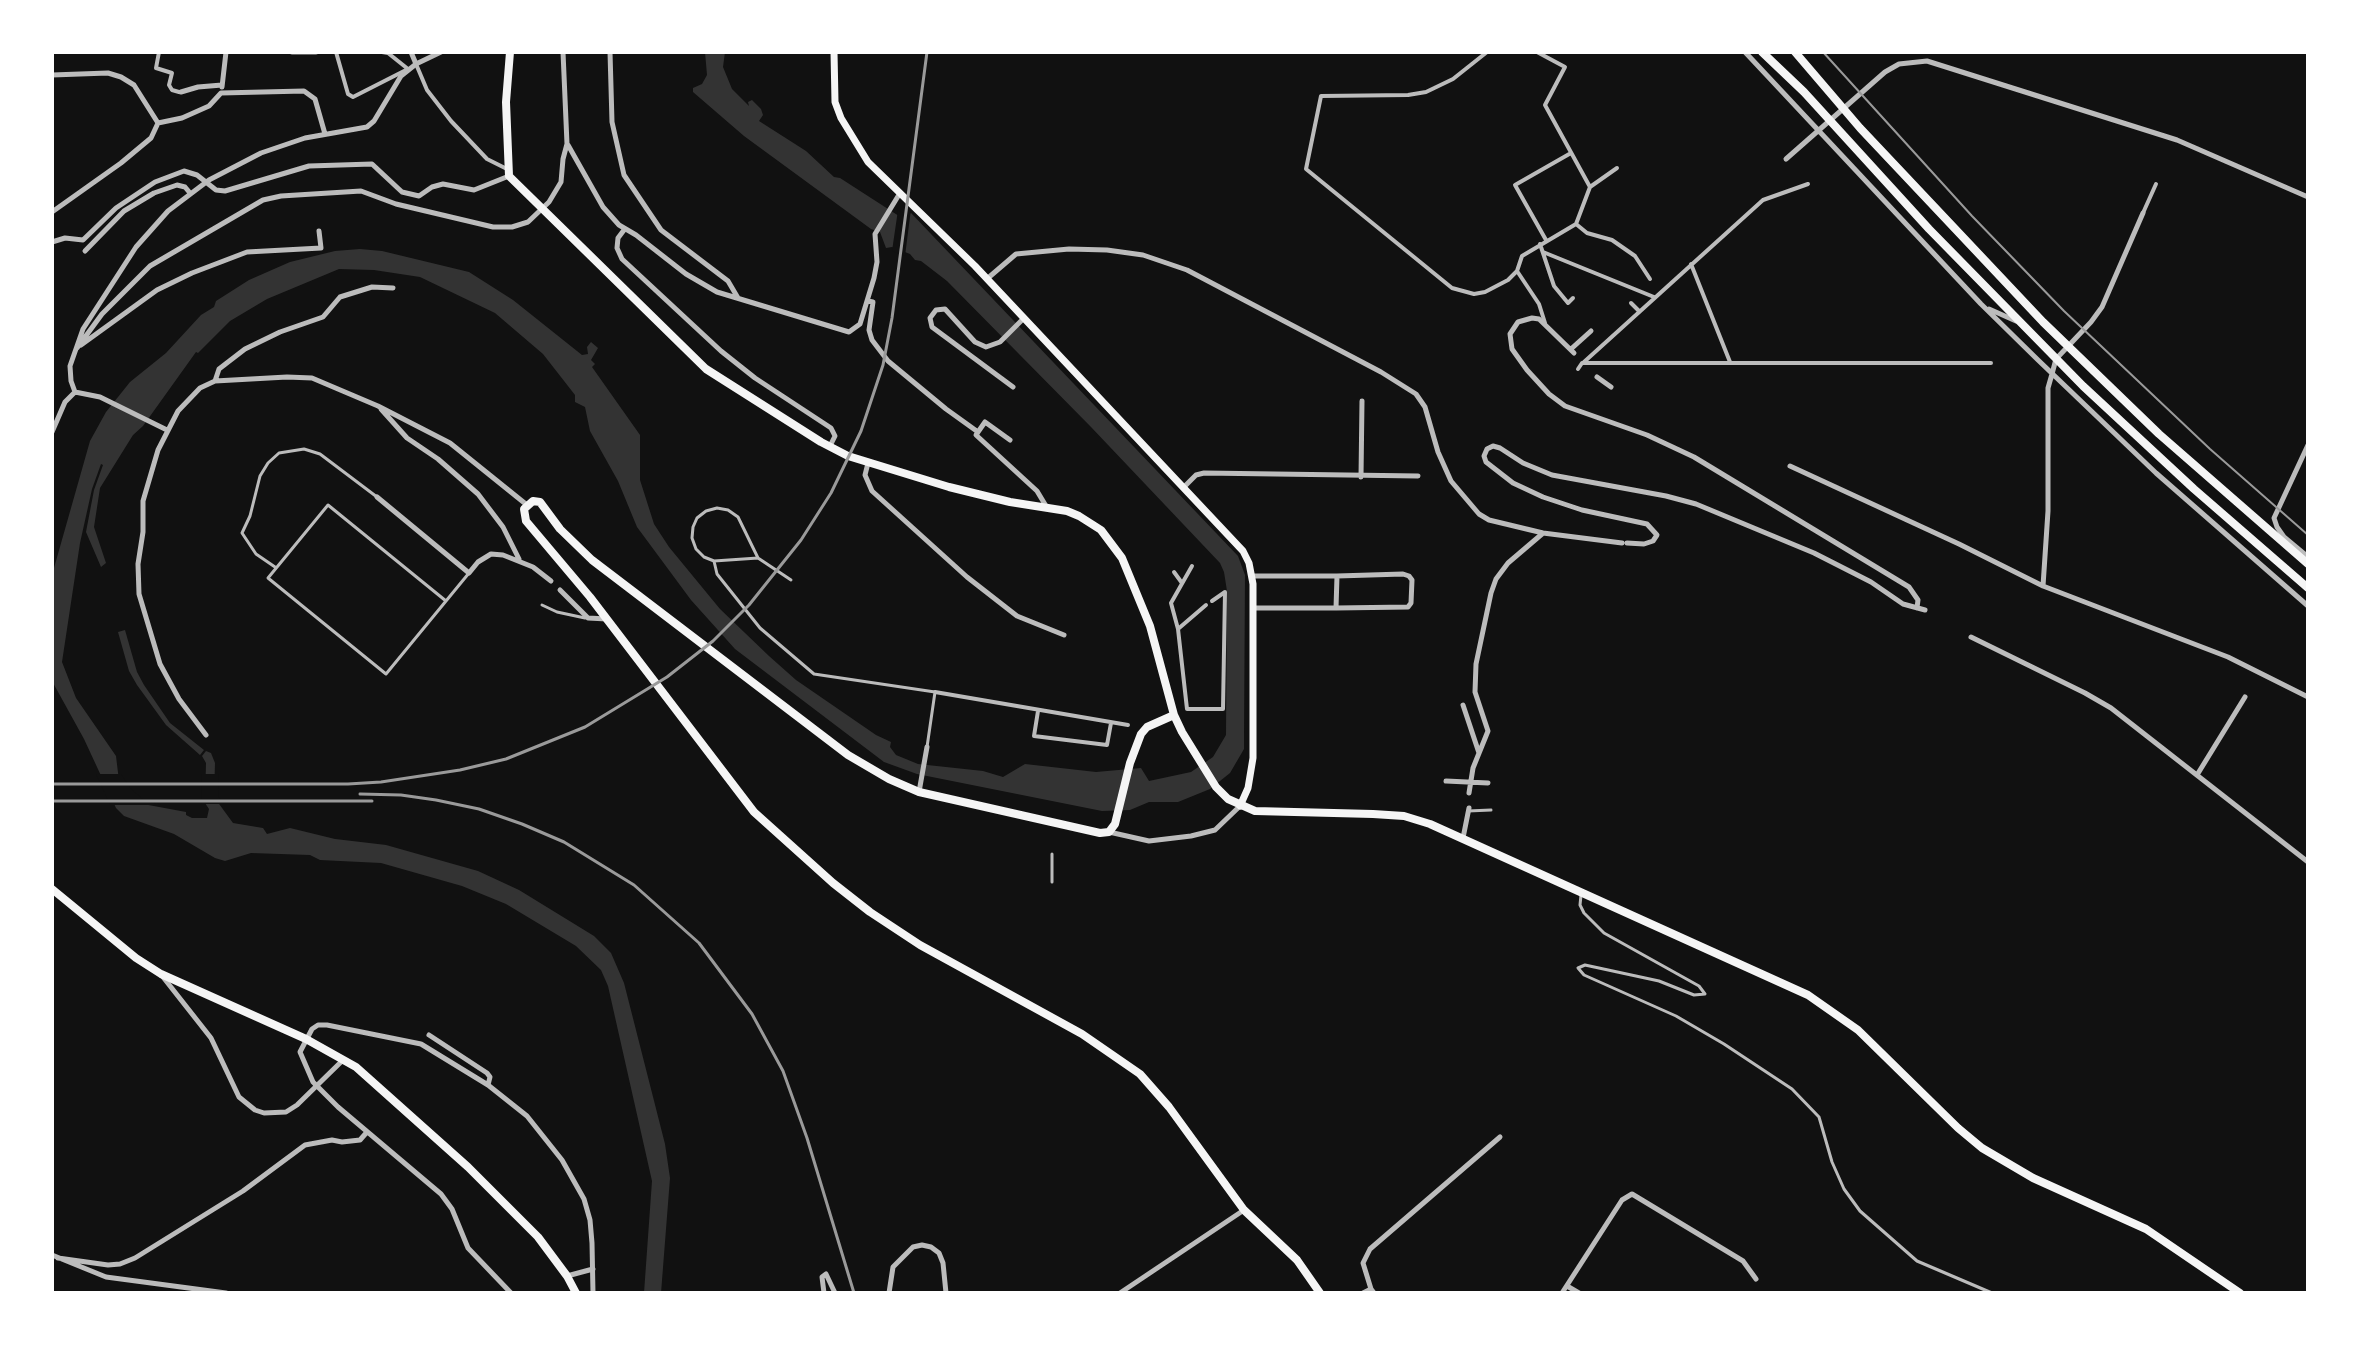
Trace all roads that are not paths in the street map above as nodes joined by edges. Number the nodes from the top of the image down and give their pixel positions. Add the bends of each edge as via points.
1 (159, 52) edge
2 (226, 52) edge
3 (292, 52) edge
4 (316, 52) edge
5 (344, 52) edge
6 (382, 52) edge
7 (411, 52) edge
8 (441, 52) edge
9 (510, 52) edge
10 (563, 52) edge
11 (610, 52) edge
12 (834, 52) edge
13 (1487, 52) edge
14 (1537, 52) edge
15 (1745, 52) edge
16 (1762, 52) edge
17 (1795, 52) edge
18 (336, 53) edge
19 (416, 64) junction
20 (408, 69) junction
21 (52, 75) edge
22 (222, 85) junction
23 (180, 92) joint
24 (221, 93) junction
25 (1843, 107) junction
26 (1829, 120) junction
27 (158, 123) junction
28 (1818, 130) junction
29 (325, 134) junction
30 (567, 144) junction
31 (1571, 153) junction
32 (1786, 159) dead end
33 (1617, 168) dead end
34 (508, 172) junction
35 (1808, 184) dead end
36 (2156, 184) dead end
37 (1590, 187) junction
38 (190, 193) junction
39 (900, 193) junction
40 (2308, 197) edge
41 (52, 212) edge
42 (2143, 213) joint
43 (1576, 224) junction
44 (624, 230) junction
45 (319, 231) dead end
46 (1546, 240) junction
47 (52, 242) edge
48 (1540, 244) junction
49 (85, 251) dead end
50 (1543, 252) junction
51 (1691, 264) junction
52 (1517, 271) junction
53 (988, 278) junction
54 (1650, 279) dead end
55 (393, 288) dead end
56 (1654, 297) junction
57 (1573, 298) dead end
58 (738, 299) junction
59 (868, 301) junction
60 (1631, 303) dead end
61 (1981, 304) junction
62 (1639, 311) junction
63 (1022, 320) junction
64 (2020, 322) junction
65 (1545, 323) junction
66 (1591, 331) dead end
67 (2068, 347) junction
68 (77, 348) junction
69 (2056, 359) junction
70 (1582, 363) junction
71 (1730, 363) junction
72 (1991, 363) dead end
73 (1578, 369) dead end
74 (2052, 374) junction
75 (1597, 377) dead end
76 (215, 381) junction
77 (1013, 387) dead end
78 (1611, 387) dead end
79 (75, 392) junction
80 (1362, 401) dead end
81 (378, 406) junction
82 (167, 430) junction
83 (52, 432) edge
84 (978, 432) junction
85 (1010, 440) dead end
86 (2308, 445) edge
87 (829, 447) junction
88 (868, 463) junction
89 (1790, 466) dead end
90 (1418, 476) dead end
91 (1361, 477) junction
92 (1185, 486) junction
93 (377, 497) joint
94 (527, 505) junction
95 (1046, 507) junction
96 (1543, 533) junction
97 (2308, 557) edge
98 (758, 558) junction
99 (519, 559) junction
100 (714, 561) junction
101 (2308, 564) edge
102 (1192, 566) dead end
103 (276, 568) junction
104 (1174, 572) dead end
105 (469, 573) junction
106 (2289, 573) junction
107 (1252, 576) junction
108 (1337, 576) junction
109 (791, 580) dead end
110 (551, 581) dead end
111 (1182, 583) junction
112 (2281, 583) junction
113 (2043, 586) junction
114 (2308, 588) edge
115 (560, 590) dead end
116 (446, 601) junction
117 (1212, 601) dead end
118 (542, 605) dead end
119 (1206, 605) dead end
120 (2308, 606) edge
121 (1253, 608) junction
122 (1336, 608) junction
123 (1917, 608) junction
124 (1925, 610) dead end
125 (588, 618) junction
126 (607, 619) junction
127 (1178, 629) junction
128 (1064, 635) dead end
129 (1971, 637) dead end
130 (160, 664) junction
131 (152, 668) dead end
132 (935, 692) junction
133 (2245, 697) dead end
134 (2308, 697) edge
135 (1463, 705) dead end
136 (1187, 709) junction
137 (1038, 711) junction
138 (1174, 715) junction
139 (1111, 723) junction
140 (1128, 725) dead end
141 (206, 735) dead end
142 (927, 747) joint
143 (1480, 754) junction
144 (2197, 775) junction
145 (1446, 781) dead end
146 (1469, 783) junction
147 (1488, 783) dead end
148 (919, 792) junction
149 (1469, 793) dead end
150 (1240, 806) junction
151 (1468, 809) joint
152 (1491, 810) dead end
153 (1109, 832) junction
154 (1463, 838) junction
155 (1052, 854) dead end
156 (2308, 862) edge
157 (1052, 882) dead end
158 (52, 889) edge
159 (1582, 893) junction
160 (161, 974) junction
161 (429, 1035) dead end
162 (306, 1039) junction
163 (344, 1059) junction
164 (488, 1085) junction
165 (317, 1086) junction
166 (368, 1131) junction
167 (1500, 1137) dead end
168 (1244, 1210) junction
169 (55, 1256) edge
170 (593, 1269) junction
171 (567, 1276) junction
172 (1756, 1279) dead end
173 (1567, 1286) junction
174 (1372, 1291) edge
175 (226, 1293) edge
176 (511, 1293) edge
177 (576, 1293) edge
178 (593, 1293) edge
179 (824, 1293) edge
180 (835, 1293) edge
181 (889, 1293) edge
182 (946, 1293) edge
183 (1121, 1293) edge
184 (1320, 1293) edge
185 (1363, 1293) edge
186 (1562, 1293) edge
187 (1579, 1293) edge
188 (1992, 1293) edge
189 (2240, 1293) edge

1 - 23 street via 156,68 172,73 169,85
2 - 22 street
3 - 4 street
5 - 18 street
6 - 20 street
7 - 19 street
8 - 19 street
9 - 34 main road
10 - 30 street
11 - 58 street via 612,122 624,175 661,230 728,281
12 - 39 main road via 835,102 841,118 868,162
13 - 52 street via 1426,92 1321,96 1306,169 1452,288 1485,292
14 - 31 street via 1565,67 1545,105
15 - 28 street
16 - 26 main road
17 - 25 main road
18 - 20 street via 350,96
19 - 20 street
19 - 34 street via 427,90 451,121 487,159
20 - 29 street via 371,124
21 - 27 street via 121,77 142,95
22 - 23 street
22 - 24 street
24 - 27 street via 209,106
24 - 29 street via 307,92 315,99
25 - 26 street
25 - 40 street via 1892,67 1927,61 2177,140
25 - 67 main road
26 - 28 street
26 - 64 main road
27 - 41 street via 151,138
28 - 32 street
28 - 61 street
29 - 38 street via 261,153
30 - 44 street via 603,207
30 - 68 street via 556,192 520,226 493,227 361,191 281,196 254,204 150,266
31 - 37 street
31 - 46 street via 1515,185
33 - 37 street
34 - 47 street via 474,190 443,184 419,196 402,192 372,164 316,164 225,191 184,171 155,182 116,208 83,240
34 - 87 main road via 706,369
35 - 51 street via 1763,200
36 - 42 street
37 - 43 street
38 - 49 street via 177,185 154,193 124,211
38 - 68 street via 136,247 83,329
39 - 53 main road
39 - 59 street via 875,234 877,262
42 - 67 street via 2102,307
43 - 46 street
43 - 54 street via 1635,256
44 - 58 street via 700,282
44 - 87 street via 617,248 622,259 721,351 831,428 835,436
45 - 68 street via 321,248 247,252 192,273 157,290
46 - 48 street
48 - 50 street
48 - 52 street via 1522,256
50 - 56 street
50 - 57 street via 1554,286 1568,303
51 - 56 street
51 - 71 street
52 - 65 street
53 - 63 main road
53 - 96 street via 1016,254 1069,249 1143,255 1187,270 1416,394 1451,481 1479,514
55 - 76 street via 372,287 340,297 323,317 245,349 219,369
56 - 62 street
58 - 59 street via 849,332 860,324
59 - 84 street via 873,302 869,330 877,349
60 - 62 street
61 - 64 street
61 - 74 street
62 - 70 street
63 - 77 street via 991,347 980,346 945,309 930,318 932,327
63 - 92 main road
64 - 69 main road
65 - 66 street via 1572,351
65 - 123 street via 1532,318 1518,322 1510,341 1527,370 1557,400 1694,457 1909,587
67 - 69 street
67 - 101 main road
68 - 79 street via 69,374
69 - 74 street
69 - 106 main road
70 - 71 street
70 - 73 street
71 - 72 street
74 - 112 street
74 - 113 street
75 - 78 street
76 - 81 street via 312,378
76 - 82 street via 193,394
79 - 82 street via 89,393
79 - 83 street
80 - 91 street
81 - 94 street via 450,443
81 - 99 street via 407,438 478,494
82 - 130 street via 145,491 138,564 139,594
84 - 85 street via 985,422
84 - 95 street via 1037,491
86 - 97 street via 2274,518 2284,537
87 - 88 main road
88 - 95 main road
88 - 128 street via 865,475 872,491 967,577 1017,616
89 - 113 street
90 - 91 street
91 - 92 street via 1204,473
92 - 107 main road via 1235,539
93 - 103 lane via 320,454 304,449 279,453 260,476 242,533 256,554
93 - 105 street
94 - 126 main road via 526,521
94 - 148 main road via 540,502 592,560 848,755
95 - 138 main road via 1092,523 1118,550 1150,626
96 - 123 street via 1644,544 1657,535 1647,524 1582,510 1513,483 1486,462 1487,449 1500,448 1552,475 1696,504 1814,553
96 - 143 street via 1508,563 1491,593 1476,664 1475,692 1488,731
98 - 100 lane
98 - 100 lane via 738,517 717,508 697,518 692,538 696,549
98 - 109 lane
99 - 105 street via 491,554
99 - 110 street
100 - 132 lane via 717,574 760,628 814,674
102 - 111 street
103 - 116 lane via 328,505
103 - 116 lane via 268,578 386,674
104 - 111 street
105 - 116 lane
106 - 112 street
106 - 114 main road
107 - 108 street
107 - 121 main road
108 - 122 street
108 - 122 street via 1403,574 1412,580 1408,607
111 - 127 street via 1171,603
112 - 120 street
113 - 134 street via 2228,657
115 - 125 street
117 - 136 street via 1225,592 1223,709
118 - 125 lane
119 - 127 street
121 - 122 street
121 - 150 main road via 1253,758
123 - 124 street
125 - 126 street
126 - 168 main road via 754,812 842,891 920,945 1082,1034 1140,1074
127 - 136 street
129 - 144 street via 2096,699
130 - 131 street
130 - 141 street
132 - 137 street
132 - 142 lane
133 - 144 street
135 - 143 street
136 - 138 street
137 - 139 street
137 - 139 street via 1034,736 1107,745
138 - 150 main road via 1216,787
138 - 153 main road via 1143,726
139 - 140 street
142 - 148 street
143 - 146 street
144 - 156 street
145 - 146 street
146 - 147 street
146 - 149 street
148 - 153 main road
150 - 153 street via 1223,825 1191,836 1149,841
150 - 154 main road via 1270,812 1404,816
151 - 152 lane
151 - 154 street
154 - 159 main road
155 - 157 lane
158 - 160 main road
159 - 188 lane via 1580,905 1597,928 1705,994 1585,965 1580,972 1676,1016 1792,1089 1819,1117 1838,1175 1860,1211 1917,1261
159 - 189 main road via 1808,995 1858,1030 1982,1148 2033,1178 2146,1229
160 - 162 main road
160 - 165 street via 202,1023 246,1104 264,1113 286,1112
161 - 164 street via 487,1073
162 - 163 main road
162 - 164 street via 312,1029 327,1025 409,1040
162 - 165 street via 300,1052
163 - 165 street
163 - 171 main road via 468,1167 538,1237
164 - 170 street via 527,1116 574,1179 590,1220
165 - 166 street
166 - 169 street via 360,1140 305,1145 166,1241 120,1264
166 - 176 street via 441,1194 468,1248
167 - 174 street via 1370,1249 1363,1263
168 - 183 street
168 - 184 main road via 1297,1260
169 - 175 street via 106,1277
170 - 171 street
170 - 178 street
171 - 177 main road
172 - 173 street via 1743,1261 1632,1194 1622,1200
173 - 186 street
173 - 187 street
174 - 185 street
179 - 180 street via 826,1274
181 - 182 street via 899,1260 922,1245 939,1253

